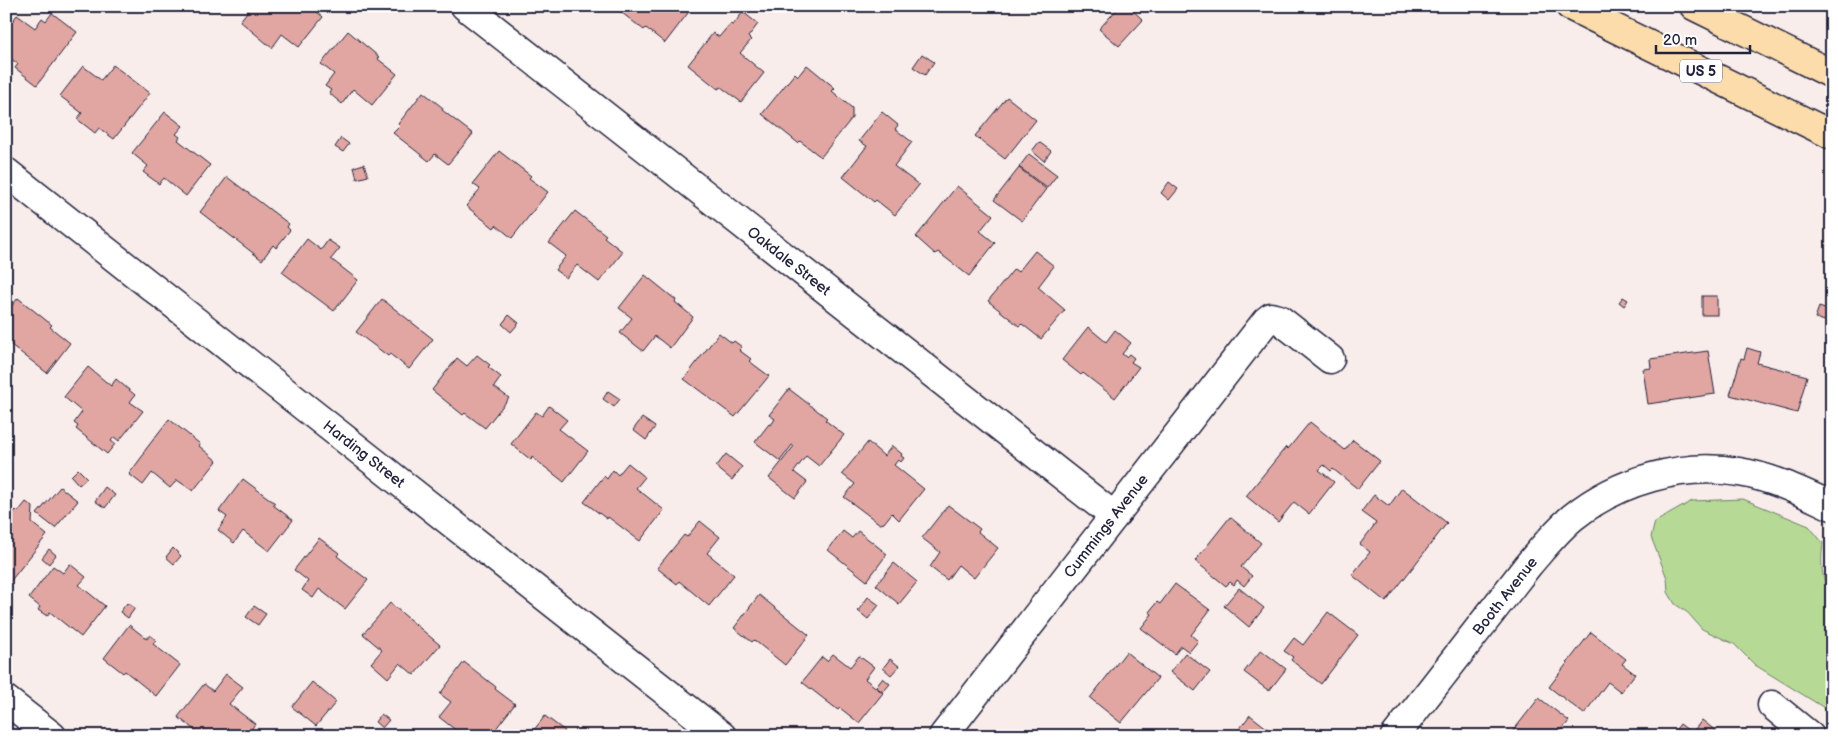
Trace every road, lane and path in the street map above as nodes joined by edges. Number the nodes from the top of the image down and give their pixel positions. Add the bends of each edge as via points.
1 (465, 6) edge
2 (1570, 6) edge
3 (1694, 6) edge
4 (1832, 74) edge
5 (1832, 135) edge
6 (6, 172) edge
7 (1330, 358) dead end
8 (1832, 506) edge
9 (1114, 516) junction
10 (6, 700) edge
11 (1772, 705) dead end
12 (52, 736) edge
13 (722, 736) edge
14 (943, 736) edge
15 (1395, 736) edge
16 (1810, 736) edge

1 - 9 street, Oakdale Street
2 - 5 highway, US 5
3 - 4 highway
6 - 13 street, Harding Street
7 - 9 street, Cummings Avenue via 1279,319 1271,317
8 - 15 street, Booth Avenue via 1796,489 1739,472 1718,470 1665,474 1608,495 1573,517 1552,537
9 - 14 street, Cummings Avenue
10 - 12 street
11 - 16 street

